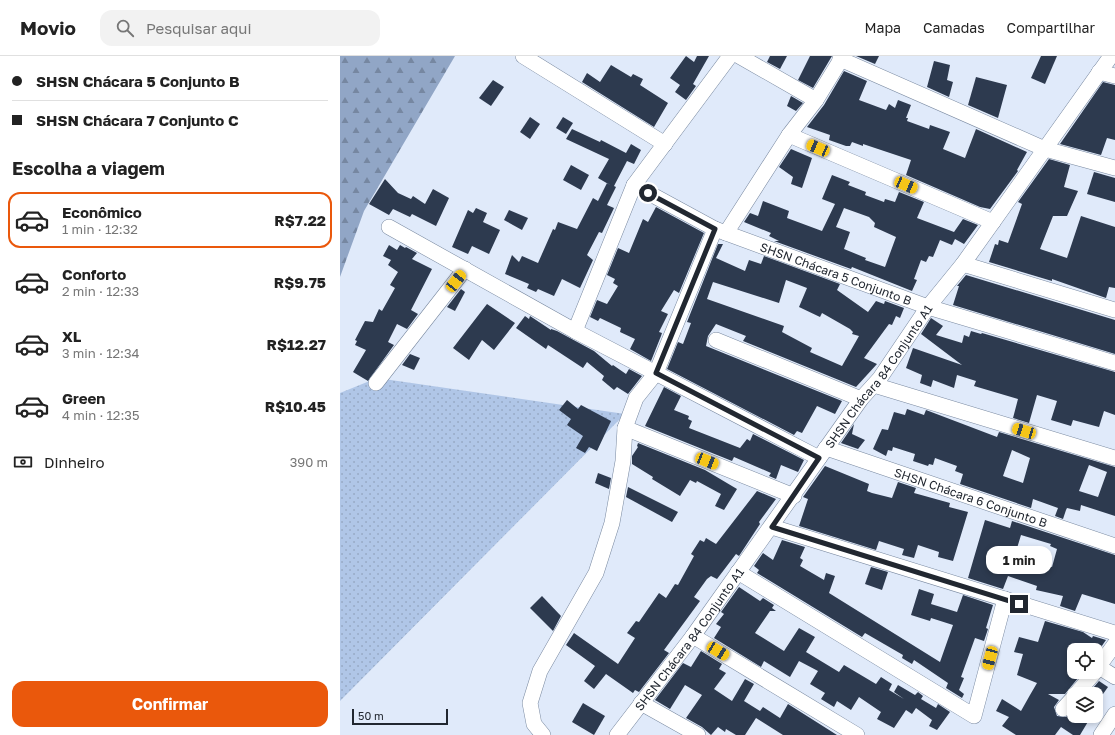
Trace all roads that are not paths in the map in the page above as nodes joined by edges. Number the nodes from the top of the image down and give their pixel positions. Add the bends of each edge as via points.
1 (523, 56) edge
2 (730, 56) edge
3 (739, 56) edge
4 (1111, 56) edge
5 (842, 58) edge
6 (1100, 72) junction
7 (1115, 76) edge
8 (816, 100) junction
9 (789, 135) junction
10 (665, 144) junction
11 (1045, 149) junction
12 (1115, 168) edge
13 (634, 185) junction
14 (993, 222) junction
15 (389, 227) dead end
16 (720, 231) junction
17 (963, 264) junction
18 (465, 269) junction
19 (928, 307) junction
20 (1115, 310) edge
21 (575, 331) junction
22 (716, 340) dead end
23 (1115, 363) edge
24 (656, 373) junction
25 (376, 383) dead end
26 (874, 385) junction
27 (861, 399) junction
28 (625, 428) junction
29 (823, 453) junction
30 (1115, 458) edge
31 (794, 496) junction
32 (772, 527) junction
33 (1115, 546) edge
34 (738, 572) junction
35 (1005, 599) junction
36 (1115, 634) edge
37 (693, 636) junction
38 (1115, 644) edge
39 (1103, 661) edge
40 (1103, 672) edge
41 (1115, 677) edge
42 (1089, 679) edge
43 (1082, 687) edge
44 (641, 703) junction
45 (1067, 705) edge
46 (1063, 710) dead end
47 (1115, 714) edge
48 (543, 735) edge
49 (617, 735) edge
50 (698, 735) edge
51 (857, 735) edge
52 (1100, 735) edge

1 - 10 street
2 - 10 street
3 - 8 street
4 - 6 street, SHSN Chácara 84 Conjunto A1
5 - 8 street
5 - 11 street
6 - 7 street
6 - 11 street, SHSN Chácara 84 Conjunto A1
8 - 9 street
9 - 14 street
9 - 16 street
10 - 13 street
11 - 12 street
11 - 14 street, SHSN Chácara 84 Conjunto A1
13 - 16 street, SHSN Chácara 5 Conjunto B
13 - 21 street
14 - 17 street, SHSN Chácara 84 Conjunto A1
15 - 18 street, SHSN Chácara 6 Conjunto B
16 - 19 street, SHSN Chácara 5 Conjunto B
16 - 24 street
17 - 19 street, SHSN Chácara 84 Conjunto A1
17 - 20 street
18 - 21 street, SHSN Chácara 6 Conjunto B
18 - 25 street
19 - 23 street, SHSN Chácara 5 Conjunto B
19 - 26 street, SHSN Chácara 84 Conjunto A1
21 - 24 street, SHSN Chácara 6 Conjunto B
22 - 27 street
24 - 28 street via 636,398
24 - 29 street, SHSN Chácara 6 Conjunto B
26 - 27 street, SHSN Chácara 84 Conjunto A1
26 - 30 street
27 - 29 street, SHSN Chácara 84 Conjunto A1
28 - 31 street
28 - 48 street via 623,461 612,523 596,573 540,671 530,703 534,724
29 - 31 street, SHSN Chácara 84 Conjunto A1
29 - 33 street, SHSN Chácara 6 Conjunto B
31 - 32 street, SHSN Chácara 84 Conjunto A1
32 - 34 street, SHSN Chácara 84 Conjunto A1
32 - 35 street
34 - 35 street via 974,716
34 - 37 street, SHSN Chácara 84 Conjunto A1
35 - 36 street
37 - 44 street, SHSN Chácara 84 Conjunto A1
37 - 51 street
38 - 39 street
40 - 41 street
42 - 43 street
44 - 49 street, SHSN Chácara 84 Conjunto A1
44 - 50 street
45 - 46 street
47 - 52 street

